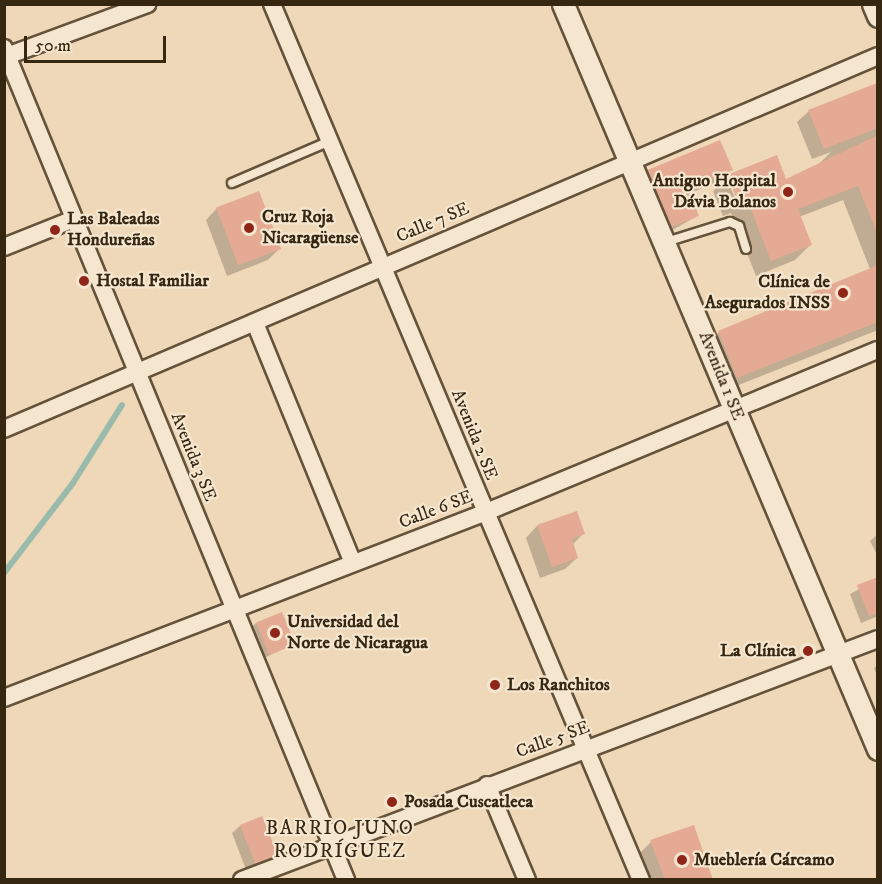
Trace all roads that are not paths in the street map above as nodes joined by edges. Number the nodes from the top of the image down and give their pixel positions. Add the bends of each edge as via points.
1 (147, 4) edge
2 (272, 4) edge
3 (563, 4) edge
4 (873, 4) edge
5 (878, 16) edge
6 (6, 54) edge
7 (878, 56) edge
8 (330, 141) junction
9 (632, 161) junction
10 (232, 183) dead end
11 (74, 219) junction
12 (666, 242) junction
13 (4, 247) edge
14 (746, 249) dead end
15 (382, 265) junction
16 (255, 323) junction
17 (878, 350) edge
18 (139, 376) junction
19 (734, 408) junction
20 (4, 429) edge
21 (484, 513) junction
22 (353, 563) junction
23 (234, 608) junction
24 (878, 639) edge
25 (836, 656) junction
26 (4, 698) edge
27 (878, 749) edge
28 (582, 750) junction
29 (487, 785) junction
30 (331, 844) junction
31 (242, 879) edge
32 (346, 879) edge
33 (527, 879) edge
34 (641, 879) edge

1 - 6 street
2 - 8 street, Avenida 2 SE
3 - 9 street, Avenida 1 SE
4 - 5 street
6 - 11 street, Avenida 3 SE
7 - 9 street, Calle 7 SE
8 - 10 lane
8 - 15 street, Avenida 2 SE
9 - 12 street, Avenida 1 SE
9 - 15 street, Calle 7 SE
11 - 13 street
11 - 18 street, Avenida 3 SE
12 - 14 lane via 730,222 739,226
12 - 19 street, Avenida 1 SE
15 - 16 street, Calle 7 SE
15 - 21 street, Avenida 2 SE
16 - 18 street, Calle 7 SE
16 - 22 street
17 - 19 street, Calle 6 SE
18 - 20 street, Calle 7 SE
18 - 23 street, Avenida 3 SE
19 - 21 street, Calle 6 SE
19 - 25 street, Avenida 1 SE
21 - 22 street, Calle 6 SE
21 - 28 street, Avenida 2 SE
22 - 23 street, Calle 6 SE
23 - 26 street, Calle 6 SE
23 - 30 street, Avenida 3 SE
24 - 25 street, Calle 5 SE
25 - 27 street, Avenida 1 SE
25 - 28 street, Calle 5 SE
28 - 29 street, Calle 5 SE
28 - 34 street, Avenida 2 SE
29 - 30 street, Calle 5 SE
29 - 33 street
30 - 31 street, Calle 5 SE
30 - 32 street, Avenida 3 SE

